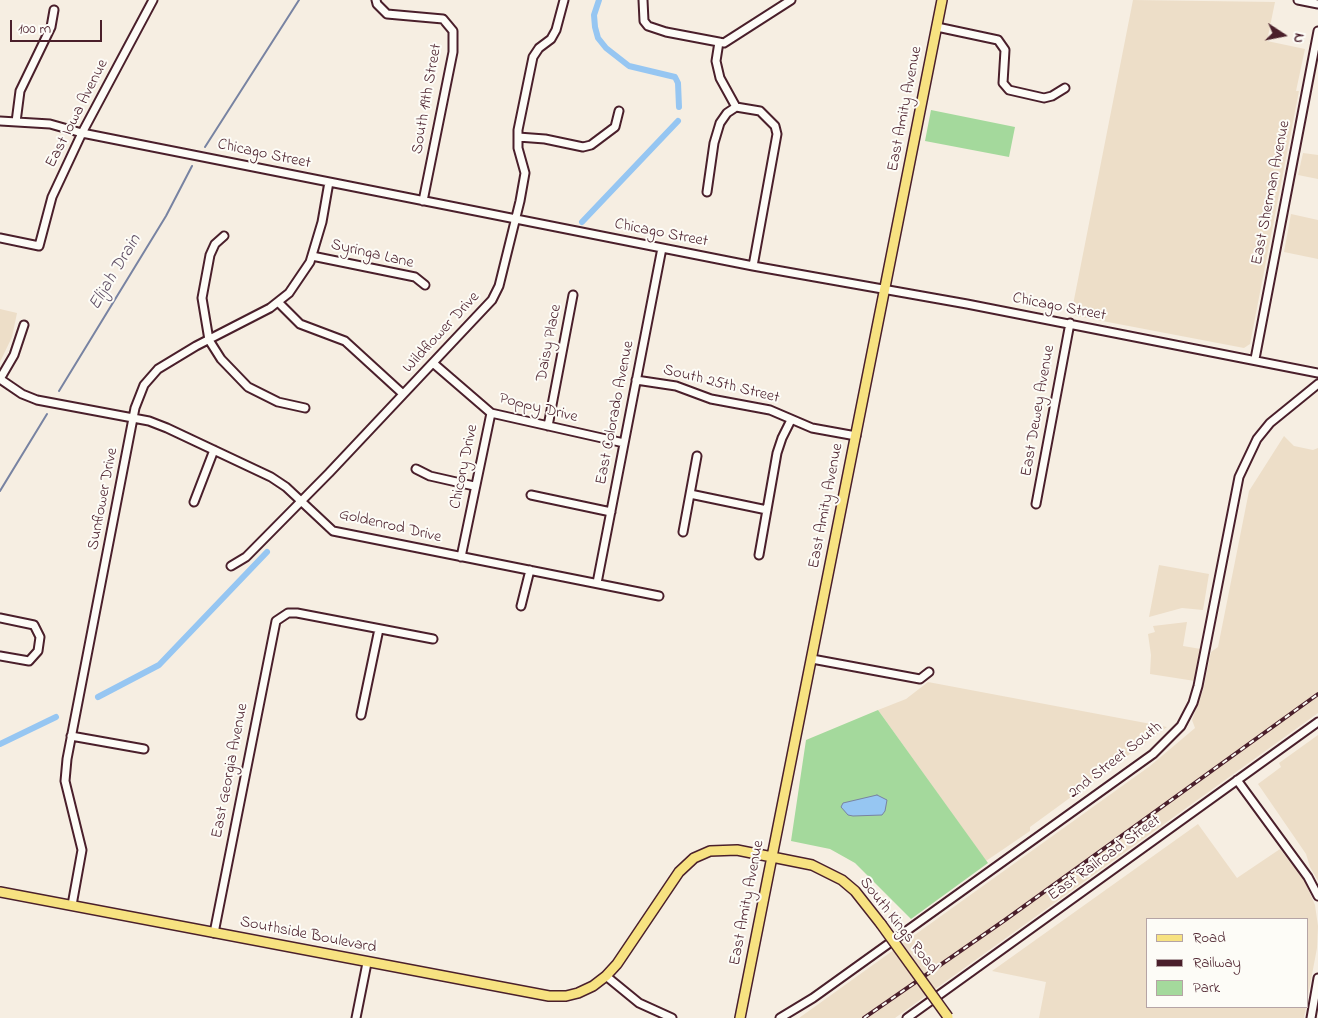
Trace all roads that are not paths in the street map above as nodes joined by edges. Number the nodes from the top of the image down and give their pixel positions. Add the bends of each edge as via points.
1 (153, 0) edge
2 (376, 0) edge
3 (564, 0) edge
4 (643, 0) edge
5 (791, 0) edge
6 (942, 0) edge
7 (1298, 0) edge
8 (1318, 4) edge
9 (54, 10) dead end
10 (937, 27) junction
11 (1318, 31) edge
12 (719, 42) junction
13 (1065, 88) dead end
14 (736, 107) junction
15 (619, 111) dead end
16 (0, 121) edge
17 (16, 122) junction
18 (82, 133) junction
19 (518, 137) junction
20 (329, 182) junction
21 (707, 192) dead end
22 (423, 201) junction
23 (516, 219) junction
24 (224, 236) dead end
25 (0, 238) edge
26 (662, 248) junction
27 (312, 256) junction
28 (753, 266) junction
29 (425, 285) dead end
30 (885, 288) junction
31 (573, 295) dead end
32 (278, 302) junction
33 (1070, 323) junction
34 (24, 325) dead end
35 (209, 340) junction
36 (1255, 359) junction
37 (433, 363) junction
38 (1318, 372) edge
39 (0, 379) edge
40 (636, 380) junction
41 (1318, 384) edge
42 (403, 394) junction
43 (305, 408) dead end
44 (491, 413) junction
45 (134, 418) junction
46 (791, 420) junction
47 (548, 426) junction
48 (856, 436) junction
49 (624, 443) junction
50 (214, 450) junction
51 (698, 456) dead end
52 (416, 469) dead end
53 (474, 486) junction
54 (690, 494) junction
55 (531, 495) dead end
56 (301, 501) junction
57 (194, 502) dead end
58 (1036, 504) dead end
59 (767, 510) junction
60 (611, 512) junction
61 (683, 532) dead end
62 (759, 555) dead end
63 (461, 557) junction
64 (232, 566) dead end
65 (530, 570) junction
66 (597, 583) junction
67 (659, 596) dead end
68 (521, 606) dead end
69 (0, 618) edge
70 (378, 629) junction
71 (433, 639) dead end
72 (0, 656) edge
73 (812, 659) junction
74 (929, 672) dead end
75 (361, 716) dead end
76 (1318, 722) edge
77 (71, 736) junction
78 (144, 749) dead end
79 (1237, 780) junction
80 (773, 857) junction
81 (0, 892) edge
82 (1318, 896) edge
83 (72, 905) junction
84 (214, 933) junction
85 (367, 963) junction
86 (606, 976) junction
87 (1318, 978) edge
88 (356, 1018) edge
89 (672, 1018) edge
90 (740, 1018) edge
91 (780, 1018) edge
92 (907, 1018) edge
93 (948, 1018) edge
94 (1311, 1018) edge

1 - 18 street, East Iowa Avenue
2 - 22 street, South 19th Street via 388,14 443,20 453,32 453,52
3 - 19 street, Wildflower Drive via 556,30 533,58
4 - 12 street via 644,21 648,26
5 - 12 street via 724,43
6 - 10 main road, East Amity Avenue
7 - 8 street
9 - 17 street via 46,41 20,91
10 - 13 street via 1001,42 1005,50 1003,83 1008,90 1044,98
10 - 30 main road, East Amity Avenue
11 - 36 street, East Sherman Avenue
12 - 14 street via 716,61 720,78
14 - 21 street via 720,123
14 - 28 street via 760,111 775,126 777,134
15 - 19 street via 614,127 583,147
16 - 17 street, Chicago Street
17 - 18 street, Chicago Street via 50,124
18 - 20 street, Chicago Street
18 - 25 street, East Iowa Avenue via 52,197 39,246
19 - 23 street, Wildflower Drive via 525,173
20 - 22 street, Chicago Street
20 - 27 street, Sunflower Drive
22 - 23 street, Chicago Street
23 - 26 street, Chicago Street
23 - 37 street, Wildflower Drive via 499,286 492,300
24 - 35 street via 210,255 202,298
26 - 28 street, Chicago Street
26 - 40 street, East Colorado Avenue
27 - 29 street, Syringa Lane via 415,277
27 - 32 street, Sunflower Drive via 289,293
28 - 30 street, Chicago Street
30 - 33 street, Chicago Street
30 - 48 main road, East Amity Avenue
31 - 47 street, Daisy Place
32 - 35 street, Sunflower Drive
32 - 42 street via 300,324 345,342
33 - 36 street, Chicago Street
33 - 58 street, East Dewey Avenue
34 - 39 street via 14,355
35 - 43 street via 221,359 248,387 278,402
35 - 45 street, Sunflower Drive via 158,369 144,385
36 - 38 street, Chicago Street
37 - 42 street, Wildflower Drive
37 - 44 street, Poppy Drive
39 - 45 street, Goldenrod Drive via 37,400
40 - 46 street, South 25th Street via 676,386 712,399 770,410
40 - 49 street, East Colorado Avenue
41 - 91 street, 2nd Street South via 1270,423 1257,439 1239,477 1198,686 1181,726 1153,754
42 - 56 street, Wildflower Drive
44 - 47 street, Poppy Drive
44 - 53 street, Chicory Drive
45 - 50 street, Goldenrod Drive via 167,428
45 - 77 street, Sunflower Drive
46 - 48 street, South 25th Street via 812,428
46 - 59 street via 777,453
47 - 49 street, Poppy Drive
48 - 73 main road, East Amity Avenue
49 - 60 street, East Colorado Avenue
50 - 56 street, Goldenrod Drive via 271,477
50 - 57 street
51 - 54 street
52 - 53 street via 430,476
53 - 63 street, Chicory Drive
54 - 59 street
54 - 61 street
55 - 60 street
56 - 63 street, Goldenrod Drive via 333,531
56 - 64 street, Wildflower Drive via 246,557
59 - 62 street
60 - 66 street, East Colorado Avenue
63 - 65 street, Goldenrod Drive
65 - 66 street, Goldenrod Drive
65 - 68 street
66 - 67 street, Goldenrod Drive
69 - 72 street via 34,624 40,637 38,651 29,661
70 - 71 street
70 - 75 street
70 - 84 street, East Georgia Avenue via 297,612 280,616 274,625
73 - 74 street via 920,679
73 - 80 main road, East Amity Avenue
76 - 79 street, East Railroad Street
77 - 78 street
77 - 83 street, Sunflower Drive via 65,781 82,850
79 - 82 street via 1308,877
79 - 92 street, East Railroad Street
80 - 86 main road, South Kings Road via 724,850 710,851 694,858 679,872
80 - 90 main road, East Amity Avenue
80 - 93 main road, South Kings Road, bridge via 812,865 842,880 855,891
81 - 83 main road, Southside Boulevard
83 - 84 main road, Southside Boulevard
84 - 85 main road, Southside Boulevard
85 - 86 main road, Southside Boulevard via 549,996 578,992
85 - 88 street
86 - 89 street via 638,1003
87 - 94 street

